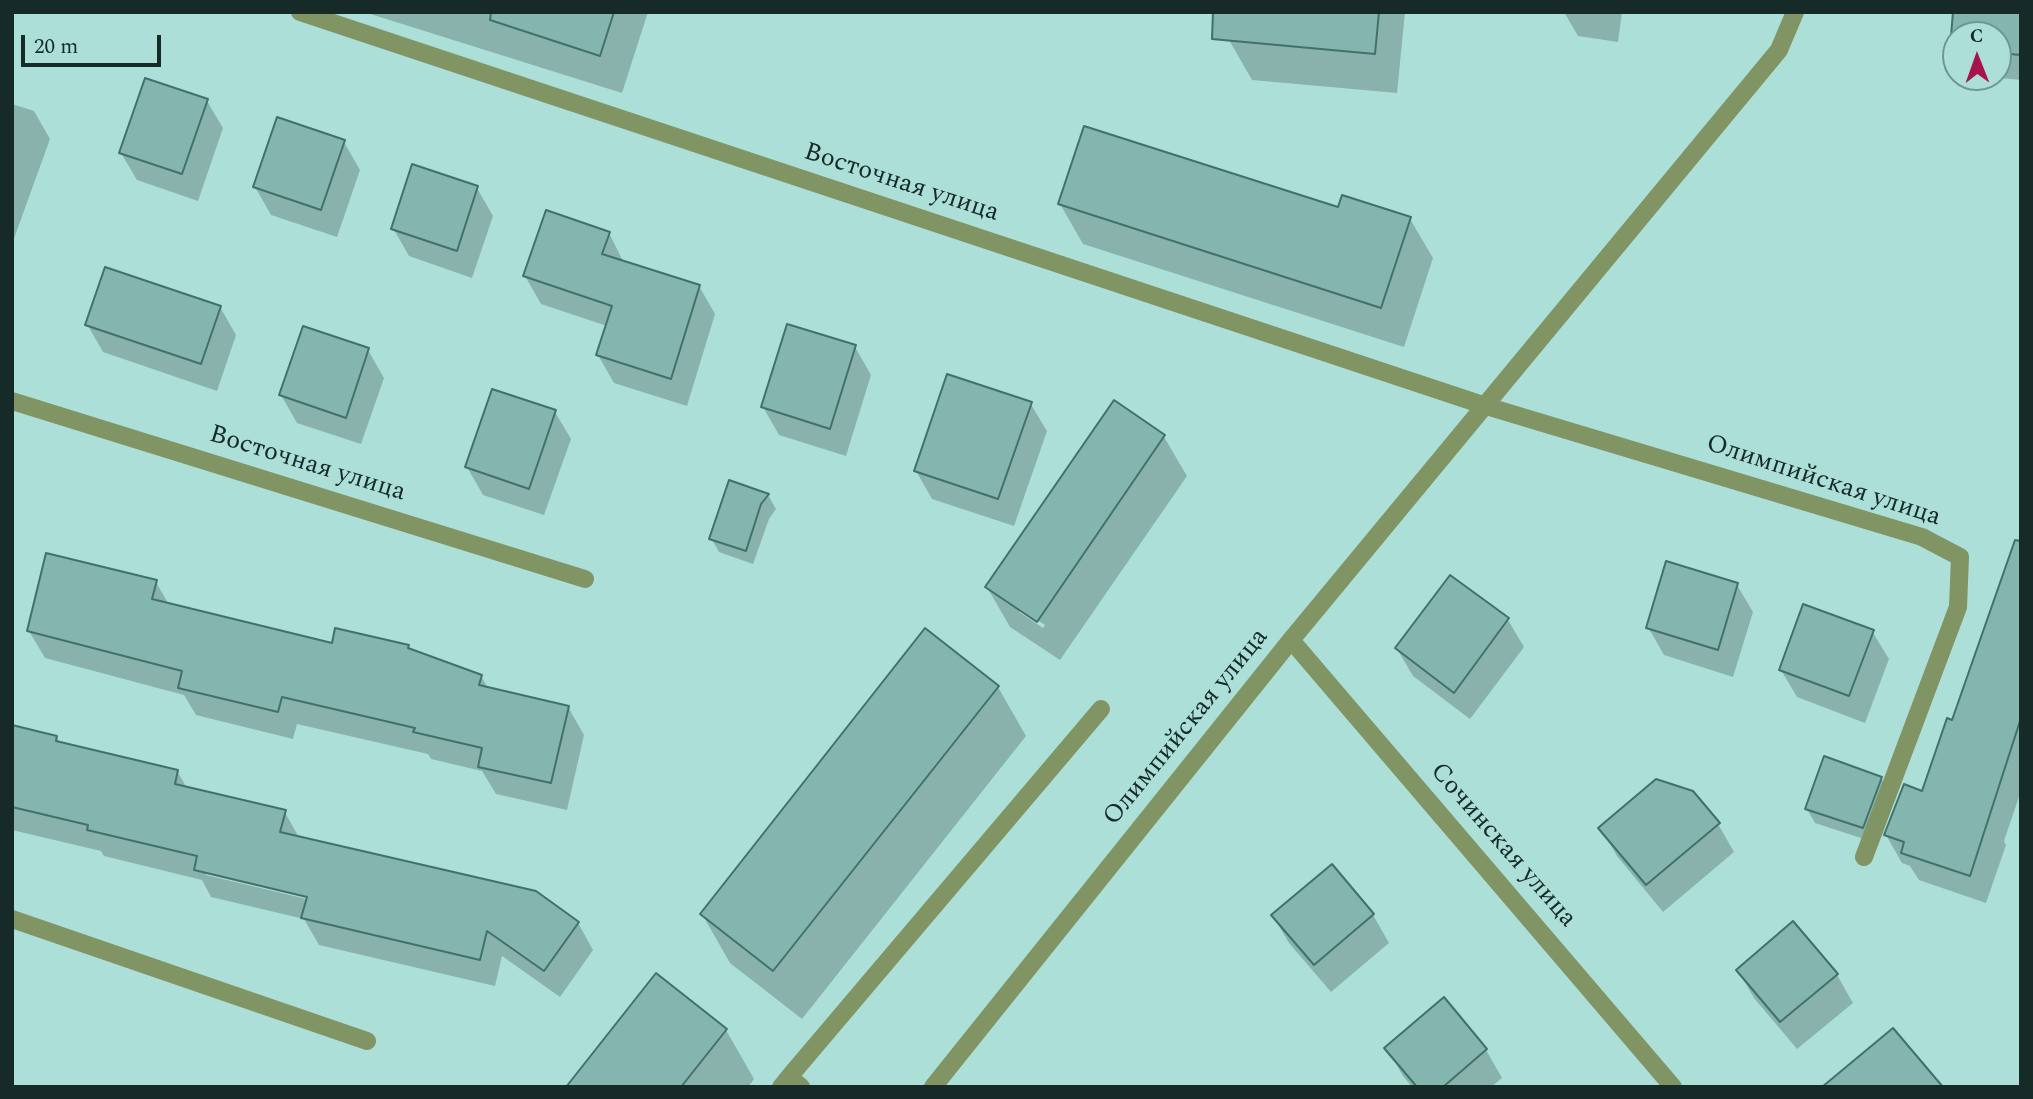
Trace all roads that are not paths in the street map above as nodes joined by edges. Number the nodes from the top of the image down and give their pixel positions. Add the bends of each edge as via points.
1 (300, 12) edge
2 (1795, 12) edge
3 (12, 401) edge
4 (1486, 405) junction
5 (585, 579) dead end
6 (1291, 640) junction
7 (1101, 709) dead end
8 (1864, 857) dead end
9 (12, 919) edge
10 (367, 1041) dead end
11 (790, 1083) edge
12 (933, 1087) edge
13 (1673, 1087) edge

1 - 4 street, Восточная улица
2 - 4 street, Олимпийская улица via 1779,50
3 - 5 street, Восточная улица
4 - 6 street, Олимпийская улица
4 - 8 street, Олимпийская улица via 1923,537 1960,556 1958,607
6 - 12 street, Олимпийская улица
6 - 13 street, Сочинская улица
7 - 11 street
9 - 10 street

